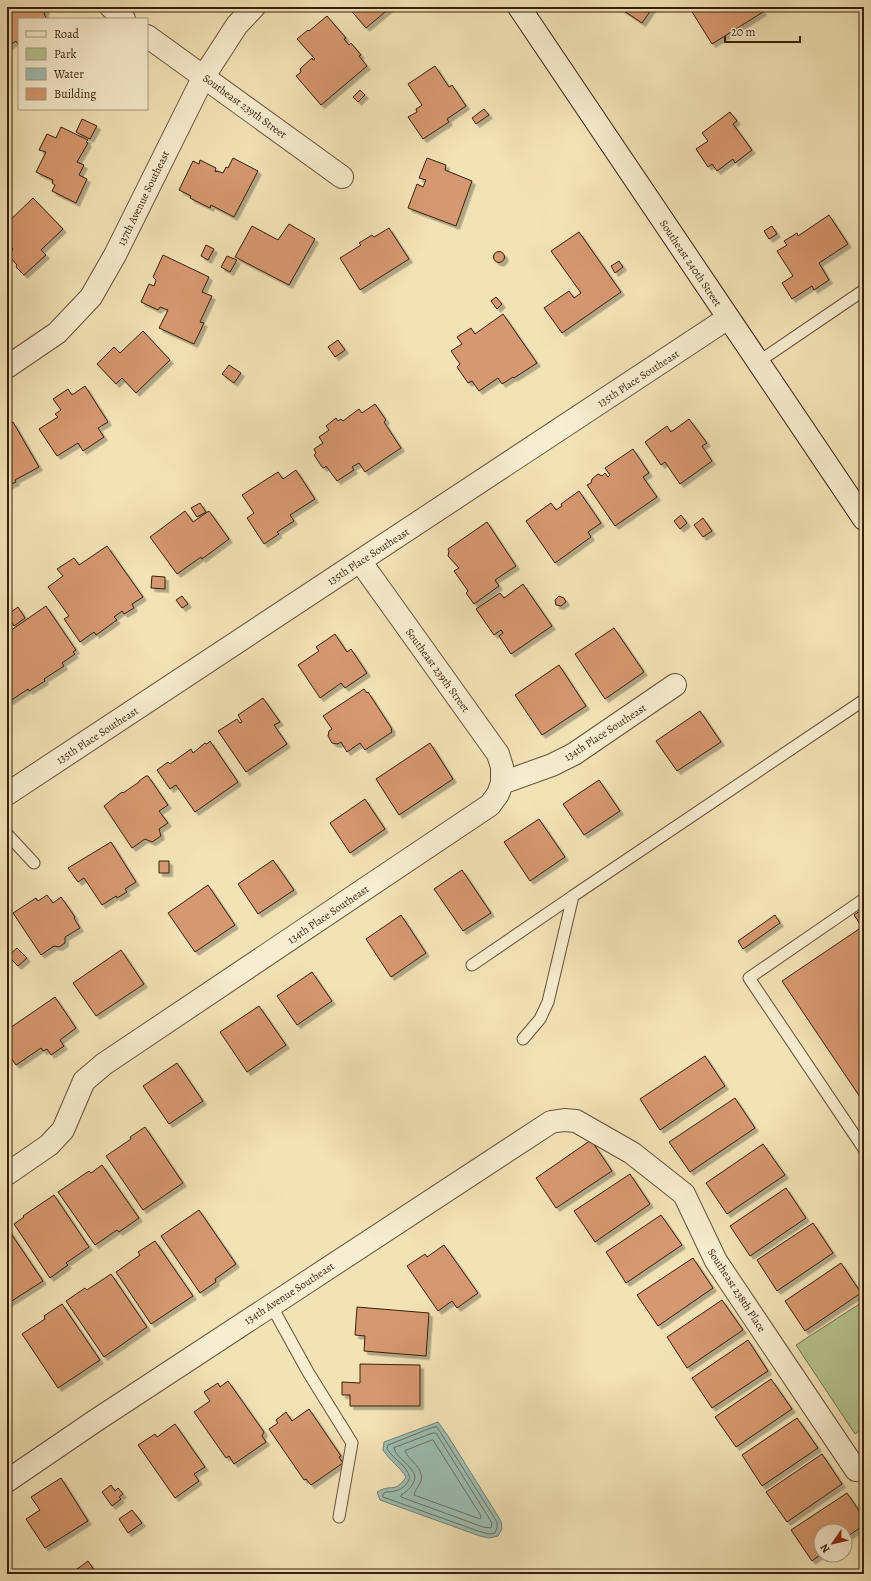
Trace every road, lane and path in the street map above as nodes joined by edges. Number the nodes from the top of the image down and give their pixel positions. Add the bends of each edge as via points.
1 (110, 7) edge
2 (254, 7) edge
3 (519, 7) edge
4 (123, 18) edge
5 (148, 37) edge
6 (204, 76) junction
7 (342, 177) dead end
8 (864, 290) edge
9 (728, 318) junction
10 (758, 362) junction
11 (7, 367) edge
12 (864, 519) edge
13 (360, 561) junction
14 (676, 685) dead end
15 (864, 700) edge
16 (502, 783) junction
17 (7, 794) edge
18 (7, 834) edge
19 (34, 863) dead end
20 (573, 896) junction
21 (864, 899) edge
22 (472, 965) dead end
23 (523, 1039) dead end
24 (576, 1121) joint
25 (864, 1149) edge
26 (7, 1174) edge
27 (271, 1305) junction
28 (856, 1470) dead end
29 (7, 1481) edge
30 (338, 1517) dead end

1 - 4 street
2 - 6 street, 137th Avenue Southeast via 237,25
3 - 9 street, Southeast 240th Street
5 - 6 street, Southeast 239th Street
6 - 7 street, Southeast 239th Street
6 - 11 street, 137th Avenue Southeast via 115,255 91,297 57,333
8 - 10 lane
9 - 10 street, Southeast 240th Street
9 - 13 street, 135th Place Southeast
10 - 12 street, Southeast 240th Street
13 - 16 street, Southeast 239th Street via 498,754 502,767
13 - 17 street, 135th Place Southeast
14 - 16 street, 134th Place Southeast via 574,754
15 - 20 lane
16 - 26 street, 134th Place Southeast via 490,805 91,1074 84,1081 63,1130 49,1145
18 - 19 lane
20 - 22 lane
20 - 23 lane via 548,1002 540,1019
21 - 25 lane via 749,978
24 - 27 street, 134th Avenue Southeast via 551,1122
24 - 28 street, Southeast 238th Place via 632,1153 684,1194 716,1261
27 - 29 street, 134th Avenue Southeast
27 - 30 lane via 308,1372 352,1443

